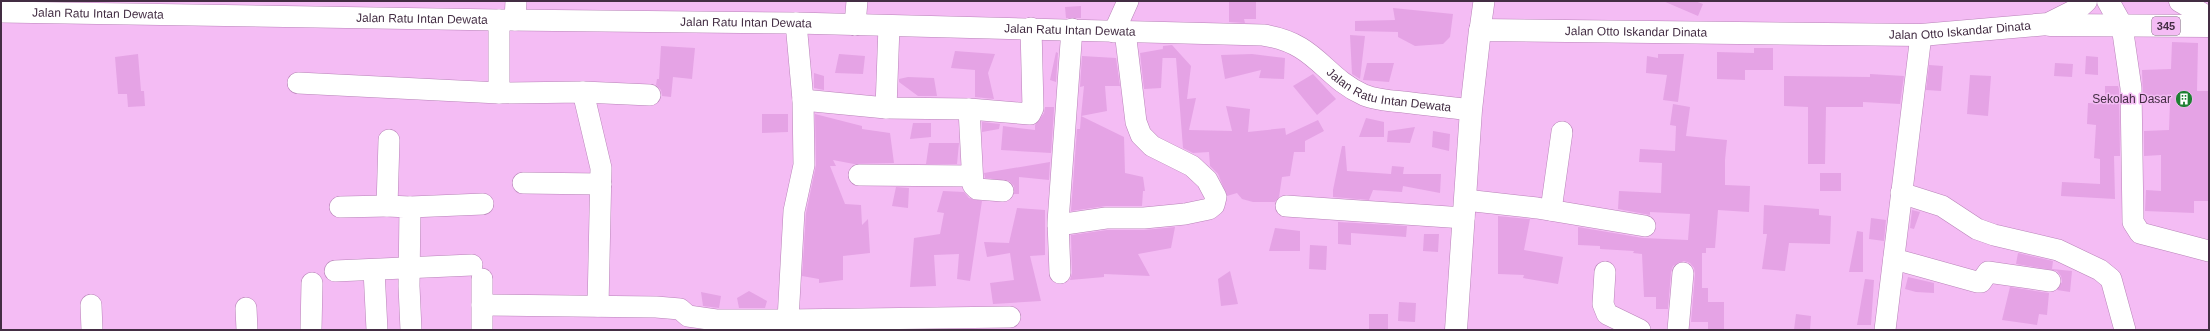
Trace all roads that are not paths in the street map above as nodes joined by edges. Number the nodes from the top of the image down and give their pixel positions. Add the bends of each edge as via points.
1 (857, 1) edge
2 (1128, 1) edge
3 (1484, 1) edge
4 (2086, 1) edge
5 (2108, 1) edge
6 (2180, 1) edge
7 (108, 8) edge
8 (1, 12) edge
9 (510, 14) edge
10 (2209, 18) edge
11 (796, 23) junction
12 (2048, 24) junction
13 (855, 25) junction
14 (890, 26) junction
15 (2122, 26) junction
16 (2160, 26) junction
17 (2209, 26) edge
18 (1031, 28) junction
19 (1072, 29) junction
20 (1480, 30) junction
21 (1119, 31) junction
22 (1921, 35) junction
23 (298, 83) dead end
24 (583, 92) junction
25 (499, 93) junction
26 (650, 95) dead end
27 (803, 100) junction
28 (886, 108) junction
29 (969, 109) junction
30 (1470, 110) junction
31 (1562, 132) dead end
32 (389, 140) dead end
33 (859, 175) dead end
34 (972, 176) junction
35 (523, 183) dead end
36 (601, 184) junction
37 (1004, 191) dead end
38 (1901, 193) junction
39 (483, 204) dead end
40 (387, 206) junction
41 (1286, 206) dead end
42 (340, 207) dead end
43 (410, 207) junction
44 (1464, 209) junction
45 (1551, 210) junction
46 (1058, 225) junction
47 (1645, 226) dead end
48 (2209, 251) edge
49 (1894, 259) junction
50 (410, 267) junction
51 (335, 270) dead end
52 (374, 270) junction
53 (1605, 272) dead end
54 (1060, 273) dead end
55 (1683, 273) dead end
56 (2050, 281) dead end
57 (312, 284) dead end
58 (91, 305) dead end
59 (482, 305) junction
60 (598, 306) junction
61 (246, 308) dead end
62 (680, 309) junction
63 (1010, 317) dead end
64 (787, 325) edge
65 (92, 330) edge
66 (248, 330) edge
67 (311, 330) edge
68 (377, 330) edge
69 (411, 330) edge
70 (482, 330) edge
71 (680, 330) edge
72 (1456, 330) edge
73 (1640, 330) edge
74 (1678, 330) edge
75 (1885, 330) edge
76 (2125, 330) edge

1 - 13 street
2 - 21 street
3 - 20 street
4 - 12 main road, Jalan Otto Iskandar Dinata via 2076,10
5 - 15 main road
6 - 10 main road, 345
6 - 16 main road
7 - 8 street, Jalan Ratu Intan Dewata
7 - 9 street, Jalan Ratu Intan Dewata
9 - 11 street, Jalan Ratu Intan Dewata
9 - 25 street
11 - 13 street, Jalan Ratu Intan Dewata
11 - 27 street
12 - 15 main road, 345
12 - 22 main road, Jalan Otto Iskandar Dinata
13 - 14 street, Jalan Ratu Intan Dewata
14 - 18 street, Jalan Ratu Intan Dewata
14 - 28 street
15 - 16 main road, 345
15 - 48 street via 2132,88 2132,222 2140,233
16 - 17 main road, 345
18 - 19 street, Jalan Ratu Intan Dewata
18 - 29 street via 1030,114
19 - 21 street, Jalan Ratu Intan Dewata
19 - 46 street
20 - 22 main road, Jalan Otto Iskandar Dinata
20 - 30 main road
21 - 30 street, Jalan Ratu Intan Dewata via 1282,38 1312,55 1343,83 1365,96
21 - 46 street via 1136,122 1141,135 1152,146 1192,166 1207,180 1216,197 1215,202 1209,209 1185,214 1106,218
22 - 38 street
23 - 25 street
24 - 25 street
24 - 26 street
24 - 36 street via 600,157
27 - 28 street
27 - 64 street via 804,165 794,211
28 - 29 street
29 - 34 street
30 - 44 main road
31 - 45 street
32 - 40 street
33 - 34 street
34 - 37 street via 973,185 977,188
35 - 36 street
36 - 60 street
38 - 49 street
38 - 76 street via 1942,206 1977,229 2058,250 2100,270 2111,279
39 - 43 street
40 - 42 street
40 - 43 street
41 - 44 street
43 - 50 street
44 - 45 street
44 - 72 main road
45 - 47 street
46 - 54 street
49 - 56 street via 1978,282 1983,280 1988,272
49 - 75 street
50 - 52 street
50 - 59 street via 477,272
50 - 69 street
51 - 52 street
52 - 68 street
53 - 73 street via 1603,304 1607,314
55 - 74 street
57 - 67 street
58 - 65 street
59 - 60 street
59 - 70 street
60 - 62 street
61 - 66 street
62 - 64 street via 688,316
62 - 71 street
63 - 64 street

